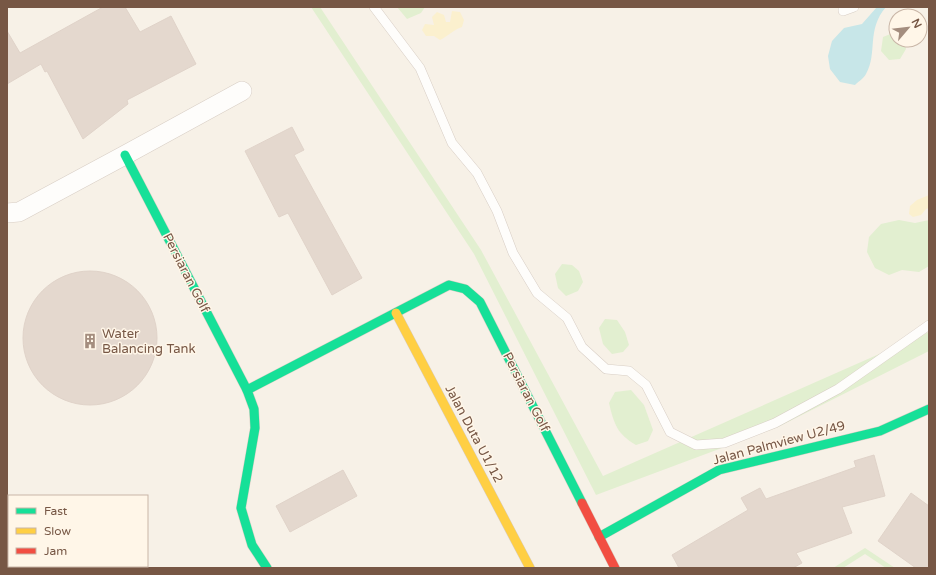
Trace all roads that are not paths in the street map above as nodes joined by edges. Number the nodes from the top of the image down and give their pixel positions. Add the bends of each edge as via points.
1 (374, 7) edge
2 (843, 7) edge
3 (854, 7) edge
4 (242, 91) dead end
5 (125, 156) junction
6 (7, 213) edge
7 (396, 313) junction
8 (929, 325) edge
9 (247, 390) junction
10 (929, 409) edge
11 (599, 537) junction
12 (267, 568) edge
13 (530, 568) edge
14 (615, 568) edge

1 - 8 lane via 420,68 452,143 477,173 497,211 513,253 537,293 567,318 582,347 606,369 629,370 646,385 670,432 696,445 724,443 775,423 838,389
2 - 3 lane via 843,11
4 - 5 street
5 - 6 street via 18,212
5 - 9 street, Persiaran Golf
7 - 9 street, Persiaran Golf
7 - 11 street, Persiaran Golf via 449,285 465,289 480,302
7 - 13 street, Jalan Duta U1/12
9 - 12 street, Persiaran Golf via 254,409 255,428 241,508 252,545
10 - 11 street, Jalan Palmview U2/49 via 880,430 719,470
11 - 14 street, Persiaran Golf

